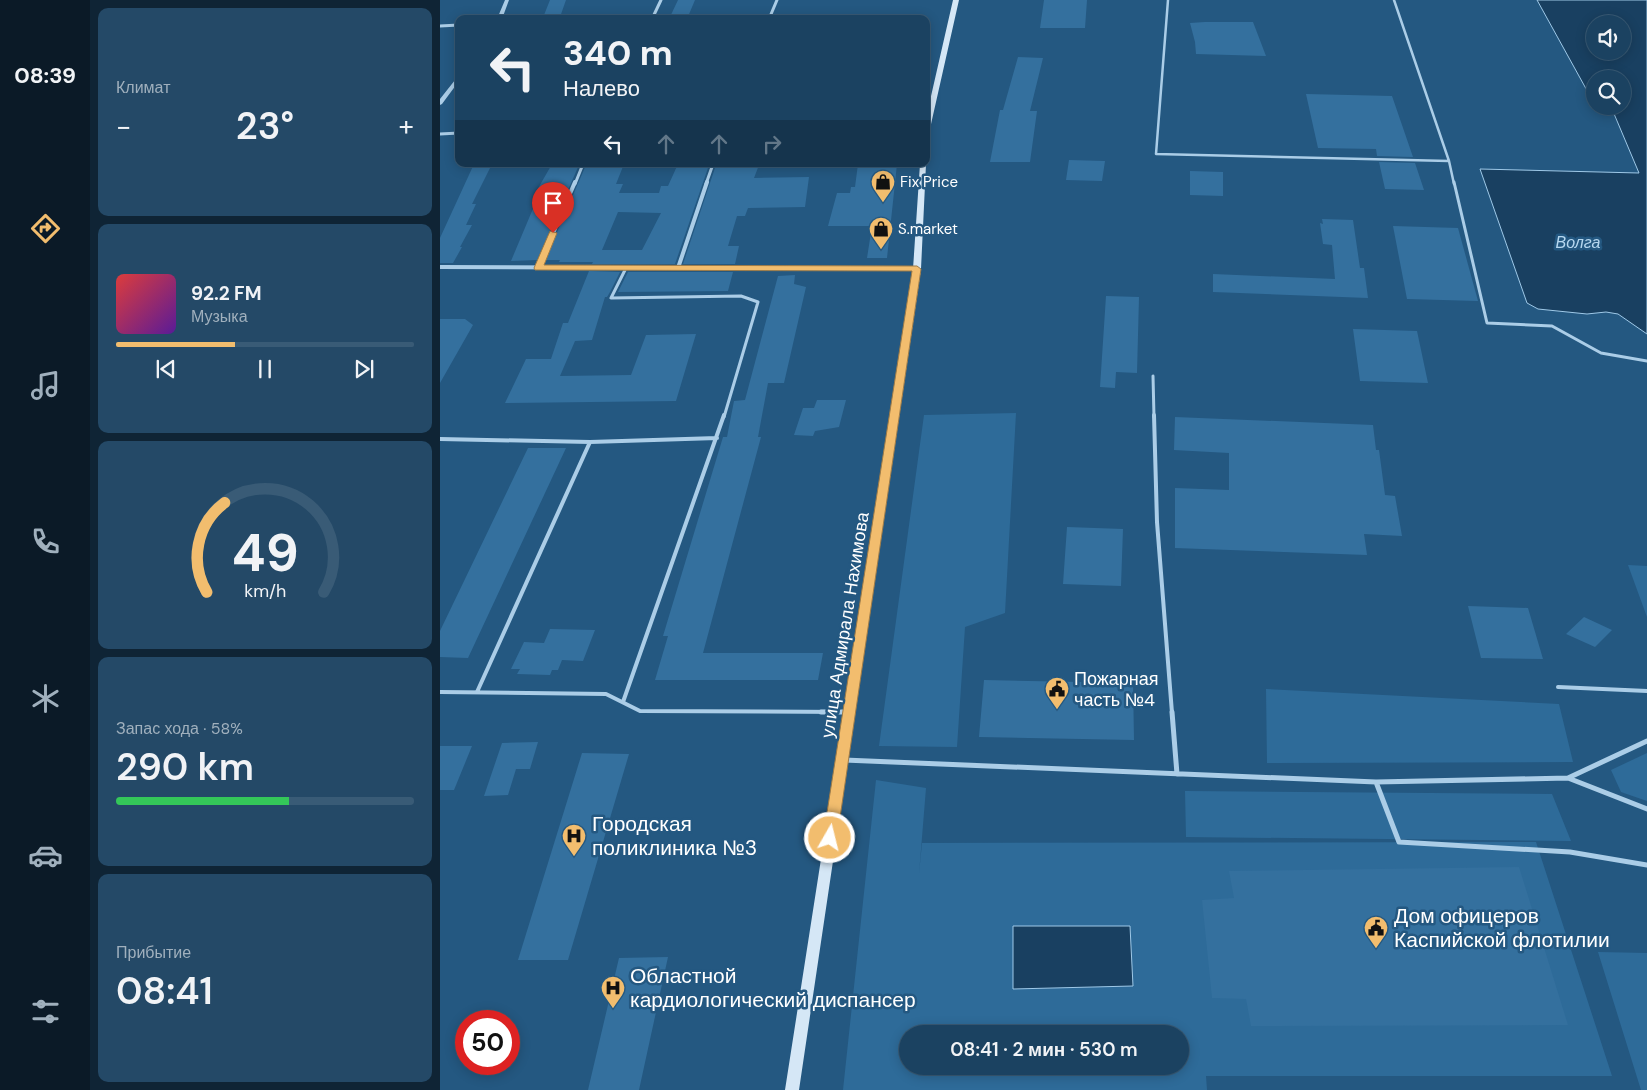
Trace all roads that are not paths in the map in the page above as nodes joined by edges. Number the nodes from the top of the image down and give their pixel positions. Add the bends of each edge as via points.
1 (507, 0) edge
2 (661, 0) edge
3 (777, 0) edge
4 (956, 0) edge
5 (1168, 0) edge
6 (1394, 0) edge
7 (501, 15) edge
8 (654, 15) edge
9 (771, 15) edge
10 (455, 25) edge
11 (440, 26) edge
12 (455, 82) edge
13 (440, 102) edge
14 (930, 115) edge
15 (455, 133) edge
16 (440, 134) edge
17 (1449, 161) junction
18 (582, 167) edge
19 (712, 167) edge
20 (923, 167) edge
21 (440, 267) edge
22 (538, 268) junction
23 (626, 268) junction
24 (678, 268) junction
25 (917, 269) junction
26 (1647, 361) edge
27 (1154, 376) dead end
28 (717, 438) junction
29 (440, 439) edge
30 (590, 442) junction
31 (1558, 687) dead end
32 (1647, 691) edge
33 (440, 692) edge
34 (477, 692) junction
35 (623, 702) junction
36 (849, 712) junction
37 (1647, 742) edge
38 (842, 760) junction
39 (1177, 774) junction
40 (1568, 778) junction
41 (1376, 782) junction
42 (1647, 809) edge
43 (1647, 865) edge
44 (792, 1090) edge

1 - 7 street
2 - 8 street
3 - 9 street
4 - 14 main road
5 - 17 lane via 1156,154
6 - 17 lane
10 - 11 street
12 - 13 street
15 - 16 street
17 - 26 lane via 1487,323 1552,326 1601,353
18 - 22 street
19 - 24 street
20 - 25 main road, улица Адмирала Нахимова
21 - 22 street
22 - 23 street
23 - 24 street
23 - 28 lane via 611,298 741,296 758,302
24 - 25 street
25 - 36 main road, улица Адмирала Нахимова
27 - 39 lane via 1156,522
28 - 30 lane
28 - 35 lane
29 - 30 lane
30 - 34 lane
31 - 32 lane
33 - 34 lane
34 - 35 lane via 606,694
35 - 36 lane via 640,711
36 - 38 main road, улица Адмирала Нахимова
37 - 40 lane
38 - 39 lane
38 - 44 main road, улица Адмирала Нахимова
39 - 41 lane
40 - 41 lane
40 - 42 lane
41 - 43 lane via 1399,842 1570,852

